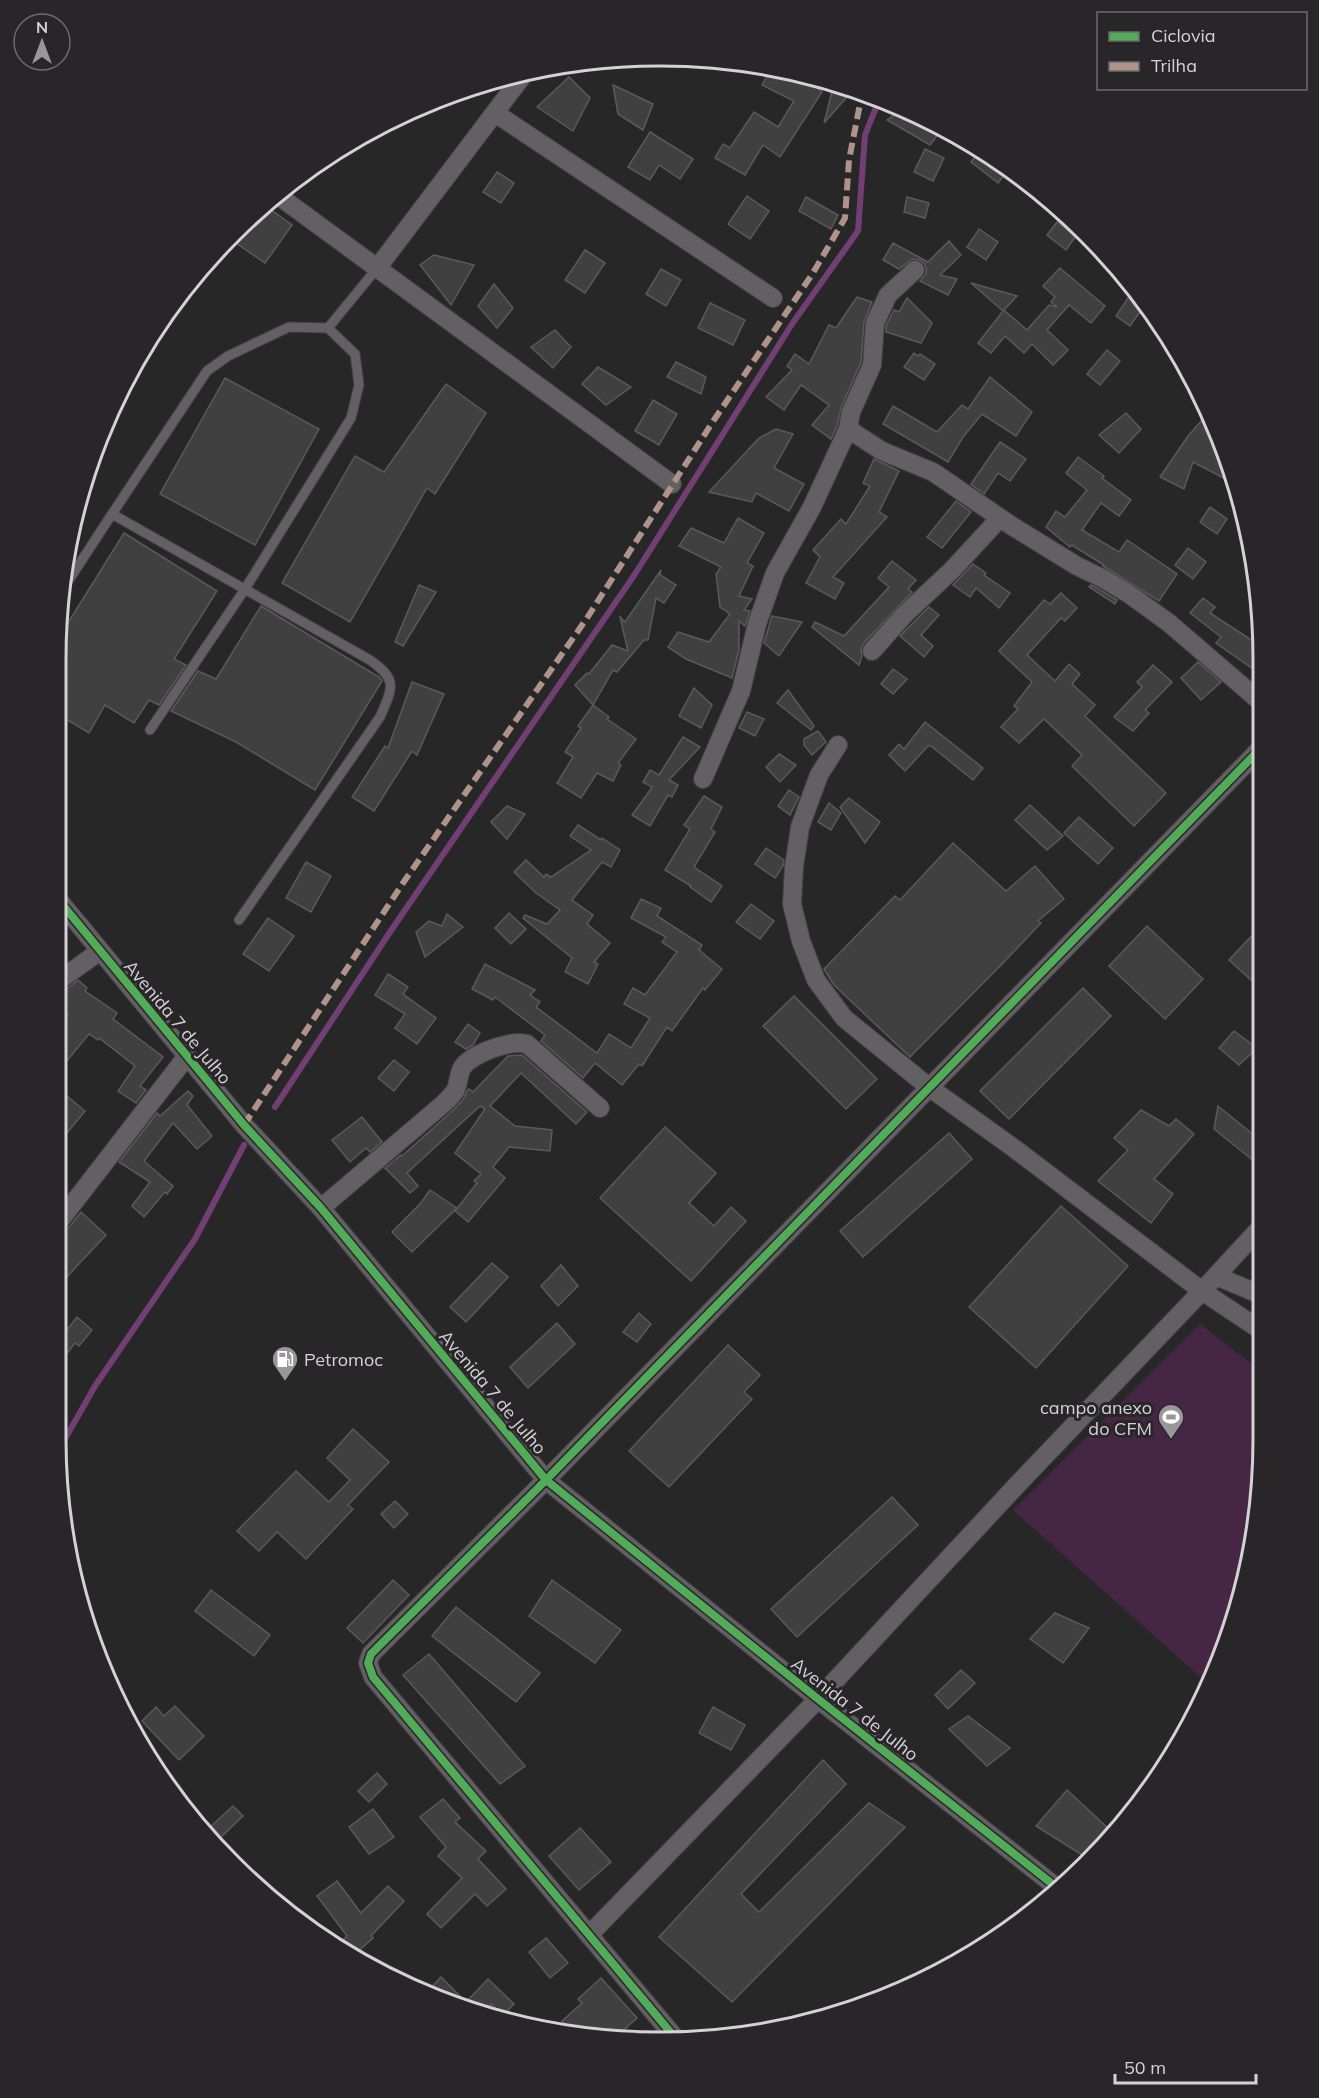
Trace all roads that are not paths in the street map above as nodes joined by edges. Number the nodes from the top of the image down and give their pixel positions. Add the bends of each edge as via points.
1 (517, 83) edge
2 (495, 113) junction
3 (284, 200) edge
4 (378, 267) junction
5 (915, 270) dead end
6 (773, 298) dead end
7 (328, 328) junction
8 (848, 429) junction
9 (672, 484) dead end
10 (112, 514) junction
11 (1000, 518) junction
12 (72, 575) edge
13 (245, 589) junction
14 (872, 651) dead end
15 (1253, 695) edge
16 (150, 730) dead end
17 (838, 745) dead end
18 (1253, 756) edge
19 (703, 779) dead end
20 (66, 909) edge
21 (239, 920) dead end
22 (100, 951) junction
23 (66, 975) edge
24 (187, 1056) junction
25 (930, 1088) junction
26 (600, 1108) dead end
27 (321, 1208) junction
28 (66, 1213) edge
29 (1253, 1235) edge
30 (1215, 1276) junction
31 (1202, 1291) junction
32 (1253, 1292) edge
33 (1253, 1325) edge
34 (546, 1480) junction
35 (818, 1699) junction
36 (1052, 1884) edge
37 (590, 1935) junction
38 (670, 2032) edge

1 - 2 street
2 - 4 street
2 - 6 street
3 - 4 street
4 - 7 lane
4 - 9 street
5 - 8 street via 888,295 875,323 872,365 851,412
7 - 10 lane via 289,327 228,356 207,371
7 - 13 lane via 355,354 359,385 351,418
8 - 11 street via 882,451 933,472
8 - 19 street via 812,507 775,573 757,624 741,691
10 - 12 lane
10 - 13 lane
11 - 14 street
11 - 15 street via 1104,579 1169,623
13 - 16 lane
13 - 21 lane via 370,660 385,671 391,683 380,717
17 - 25 street via 819,775 800,827 792,904 801,941 816,980 844,1017
18 - 25 street
20 - 22 street, Avenida 7 de Julho
22 - 23 street
22 - 24 street, Avenida 7 de Julho
24 - 27 street, Avenida 7 de Julho
24 - 28 street
25 - 31 street
25 - 34 street
26 - 27 street via 527,1044 516,1042 476,1056 460,1070 456,1091 442,1105
27 - 34 street, Avenida 7 de Julho
29 - 30 street
30 - 31 street
30 - 32 street
31 - 33 street
31 - 35 street
34 - 35 street, Avenida 7 de Julho
34 - 37 street via 371,1654 368,1663 373,1677
35 - 36 street, Avenida 7 de Julho
35 - 37 street
37 - 38 street

